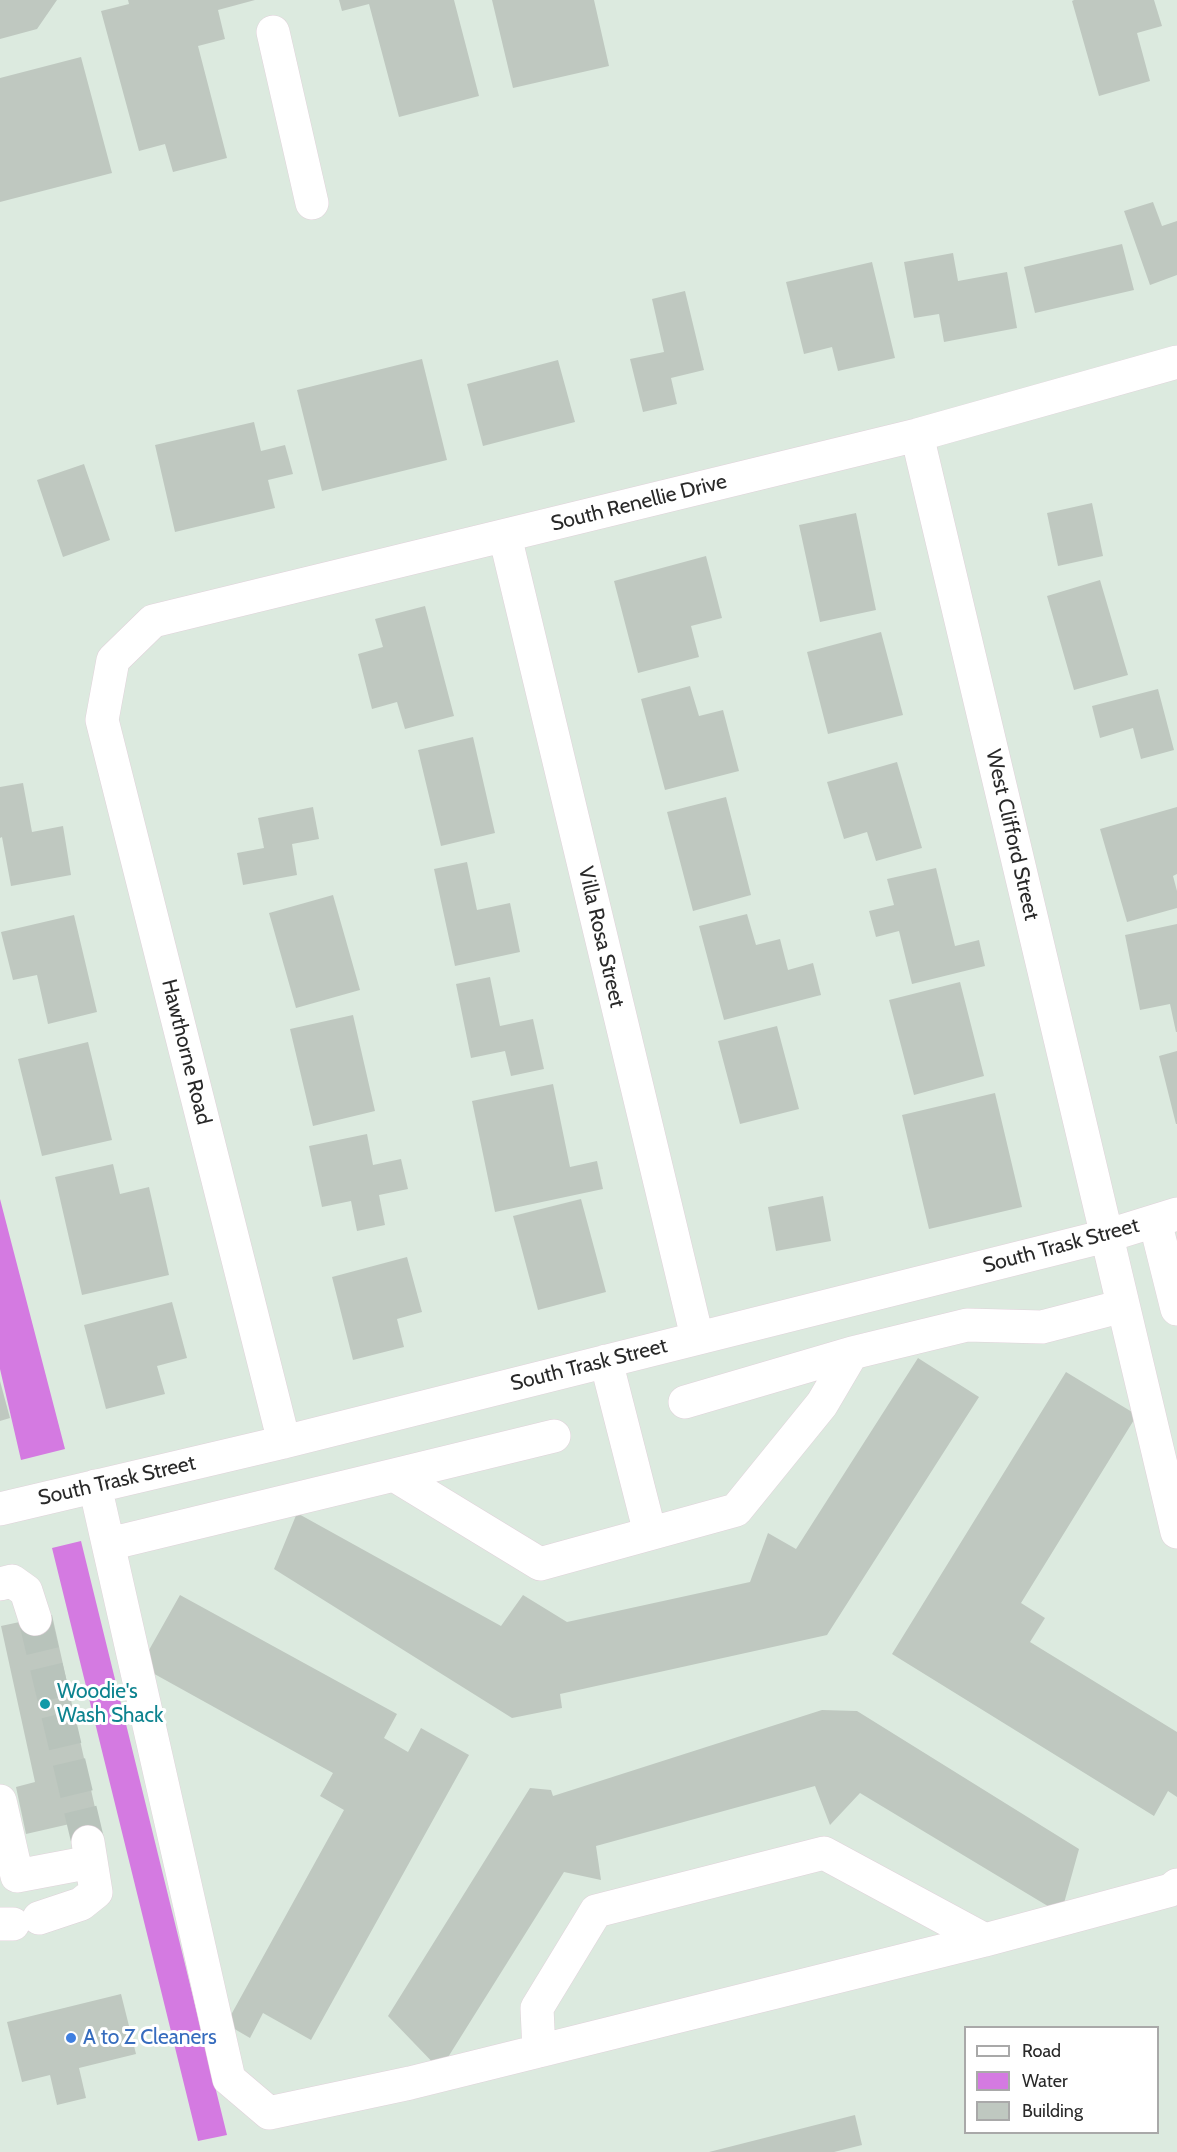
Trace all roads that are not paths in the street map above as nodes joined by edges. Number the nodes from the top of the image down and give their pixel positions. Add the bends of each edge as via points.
1 (273, 32) dead end
2 (312, 203) dead end
3 (1177, 362) edge
4 (917, 435) junction
5 (505, 536) junction
6 (113, 660) joint
7 (1166, 1217) edge
8 (1106, 1236) junction
9 (1123, 1306) junction
10 (1177, 1308) edge
11 (697, 1337) junction
12 (852, 1353) junction
13 (606, 1360) junction
14 (685, 1402) dead end
15 (554, 1436) dead end
16 (284, 1442) junction
17 (394, 1475) junction
18 (89, 1487) junction
19 (9, 1506) edge
20 (1177, 1532) edge
21 (650, 1533) junction
22 (109, 1544) junction
23 (0, 1584) edge
24 (35, 1619) tunnel mouth
25 (0, 1801) edge
26 (1177, 1885) edge
27 (17, 1922) edge
28 (985, 1940) junction
29 (539, 2051) junction

1 - 2 street
3 - 4 street, South Renellie Drive
4 - 5 street, South Renellie Drive
4 - 8 street, West Clifford Street
5 - 6 street, South Renellie Drive via 153,621
5 - 11 street, Villa Rosa Street
6 - 16 street, Hawthorne Road via 102,720
7 - 8 street, South Trask Street
7 - 10 street
8 - 9 street, West Clifford Street
8 - 11 street, South Trask Street
9 - 12 street via 1042,1327 967,1325
9 - 20 street, West Clifford Street
11 - 13 street, South Trask Street
12 - 14 street
12 - 21 street via 822,1404 736,1510
13 - 16 street, South Trask Street
13 - 21 street
15 - 17 street
16 - 18 street, South Trask Street
17 - 21 street via 540,1564
17 - 22 street
18 - 19 street, South Trask Street
18 - 22 street
22 - 29 street via 229,2079 269,2113 410,2084
23 - 24 street via 12,1581 26,1591
25 - 27 street via 17,1876 90,1852 96,1892 81,1904
26 - 28 street via 1171,1890
28 - 29 street
28 - 29 street via 824,1853 596,1911 537,2008

